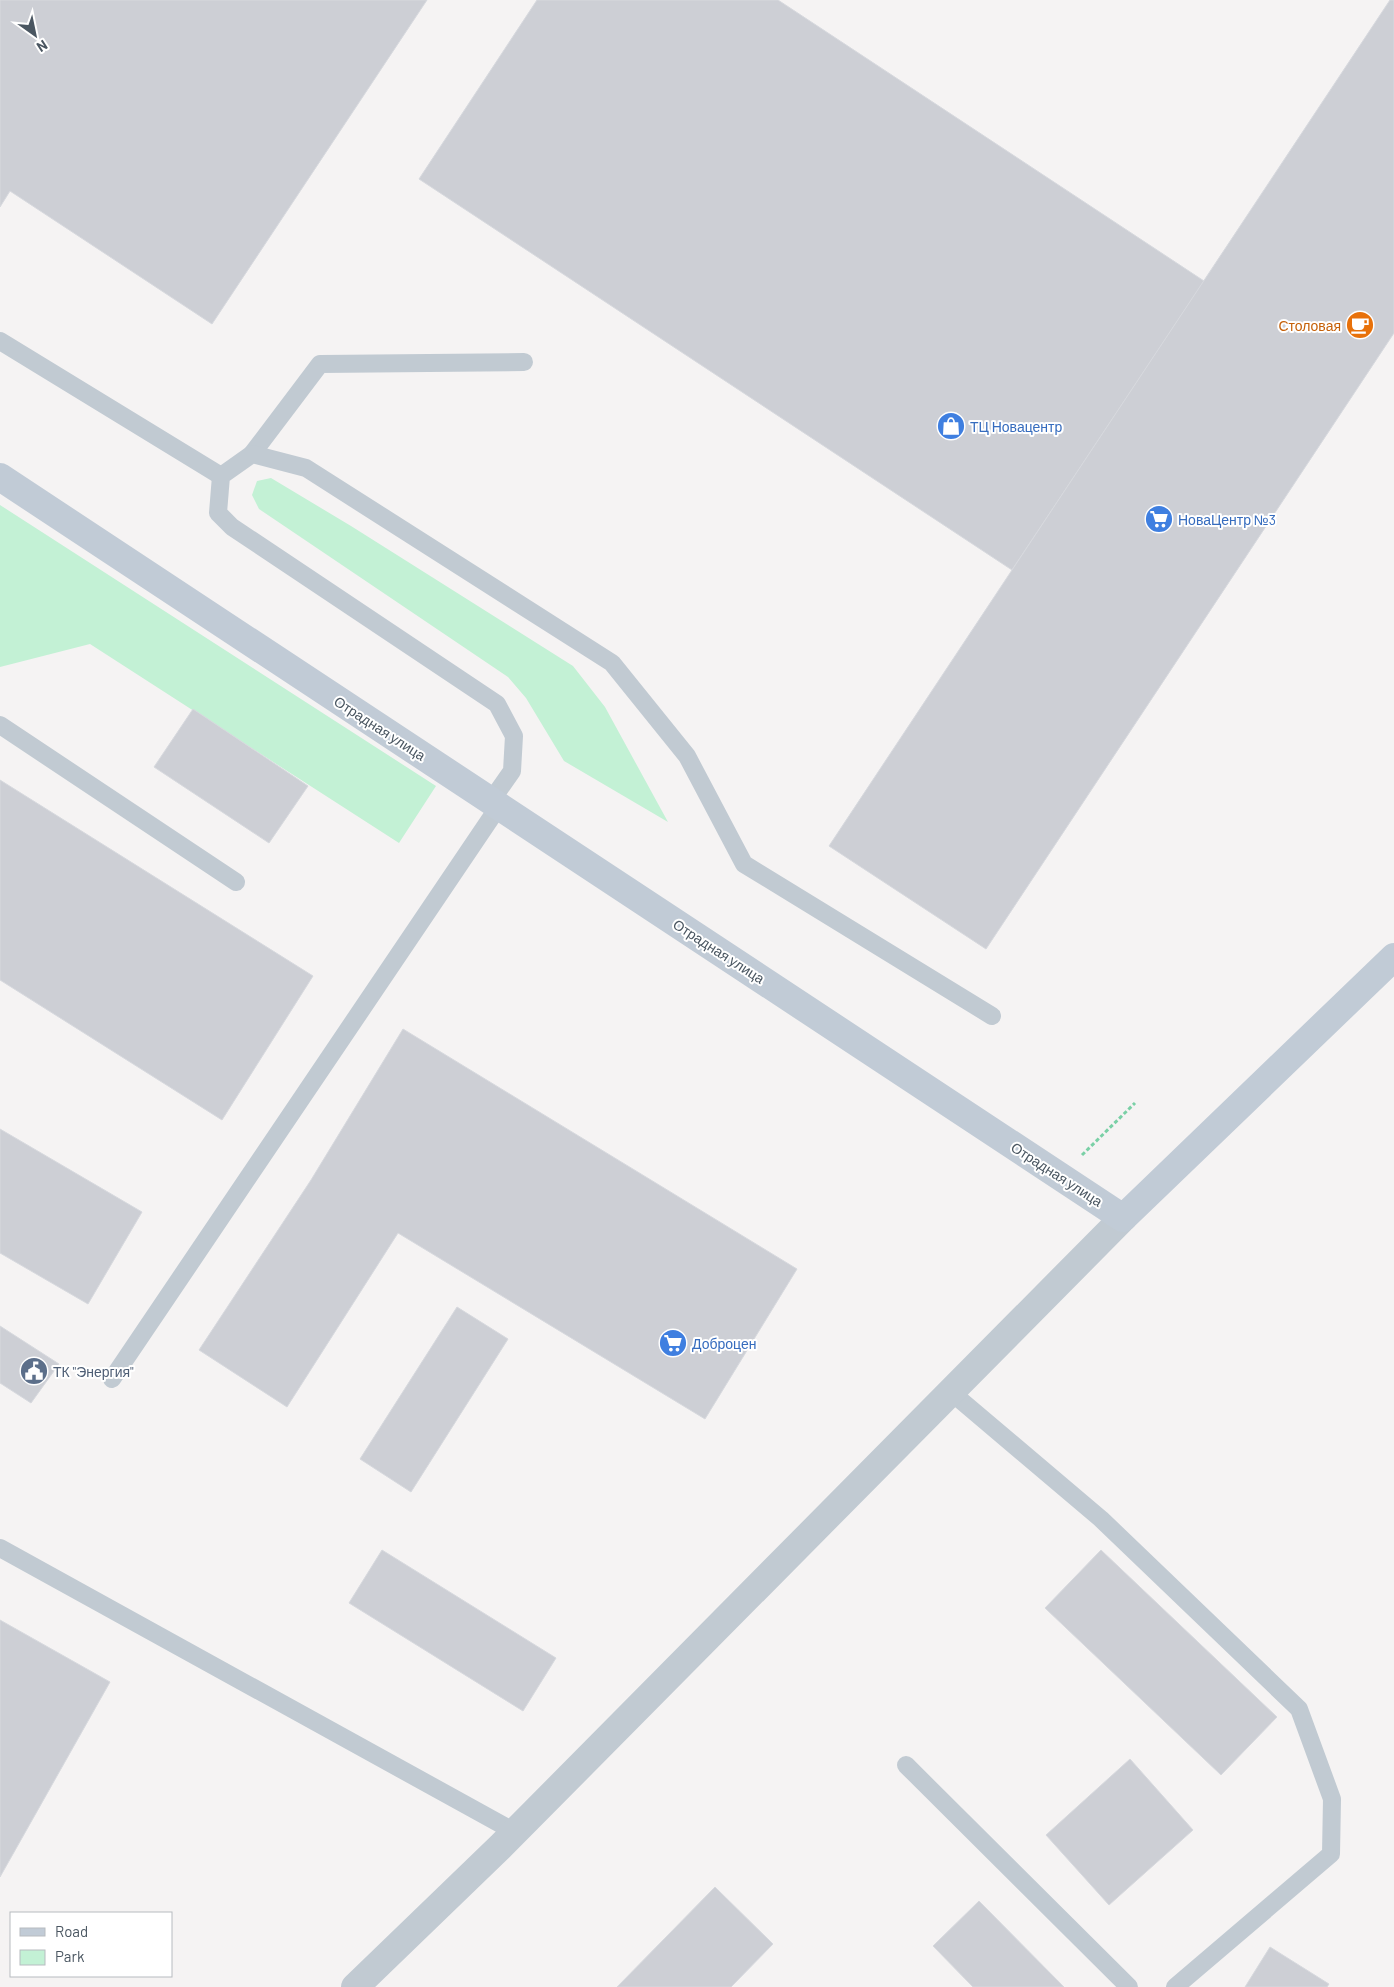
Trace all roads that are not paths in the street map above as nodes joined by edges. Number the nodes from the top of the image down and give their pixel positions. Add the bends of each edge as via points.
1 (0, 341) edge
2 (524, 362) dead end
3 (252, 454) junction
4 (221, 476) junction
5 (0, 477) edge
6 (0, 725) edge
7 (495, 804) junction
8 (236, 882) dead end
9 (1394, 957) edge
10 (992, 1016) dead end
11 (1123, 1218) junction
12 (112, 1379) dead end
13 (951, 1392) junction
14 (0, 1548) edge
15 (906, 1765) dead end
16 (515, 1832) junction
17 (355, 1987) edge
18 (1129, 1987) edge
19 (1175, 1987) edge

1 - 4 lane
2 - 3 lane via 320,364
3 - 4 lane
3 - 10 lane via 306,468 612,663 687,756 744,864
4 - 7 lane via 218,513 232,527 497,704 514,736 512,771
5 - 7 main road, Отрадная улица
6 - 8 lane
7 - 11 main road, Отрадная улица
7 - 12 lane
9 - 11 main road
11 - 13 street
13 - 16 street
13 - 19 lane via 1101,1519 1299,1709 1332,1799 1331,1854
14 - 16 lane
15 - 18 lane
16 - 17 street

